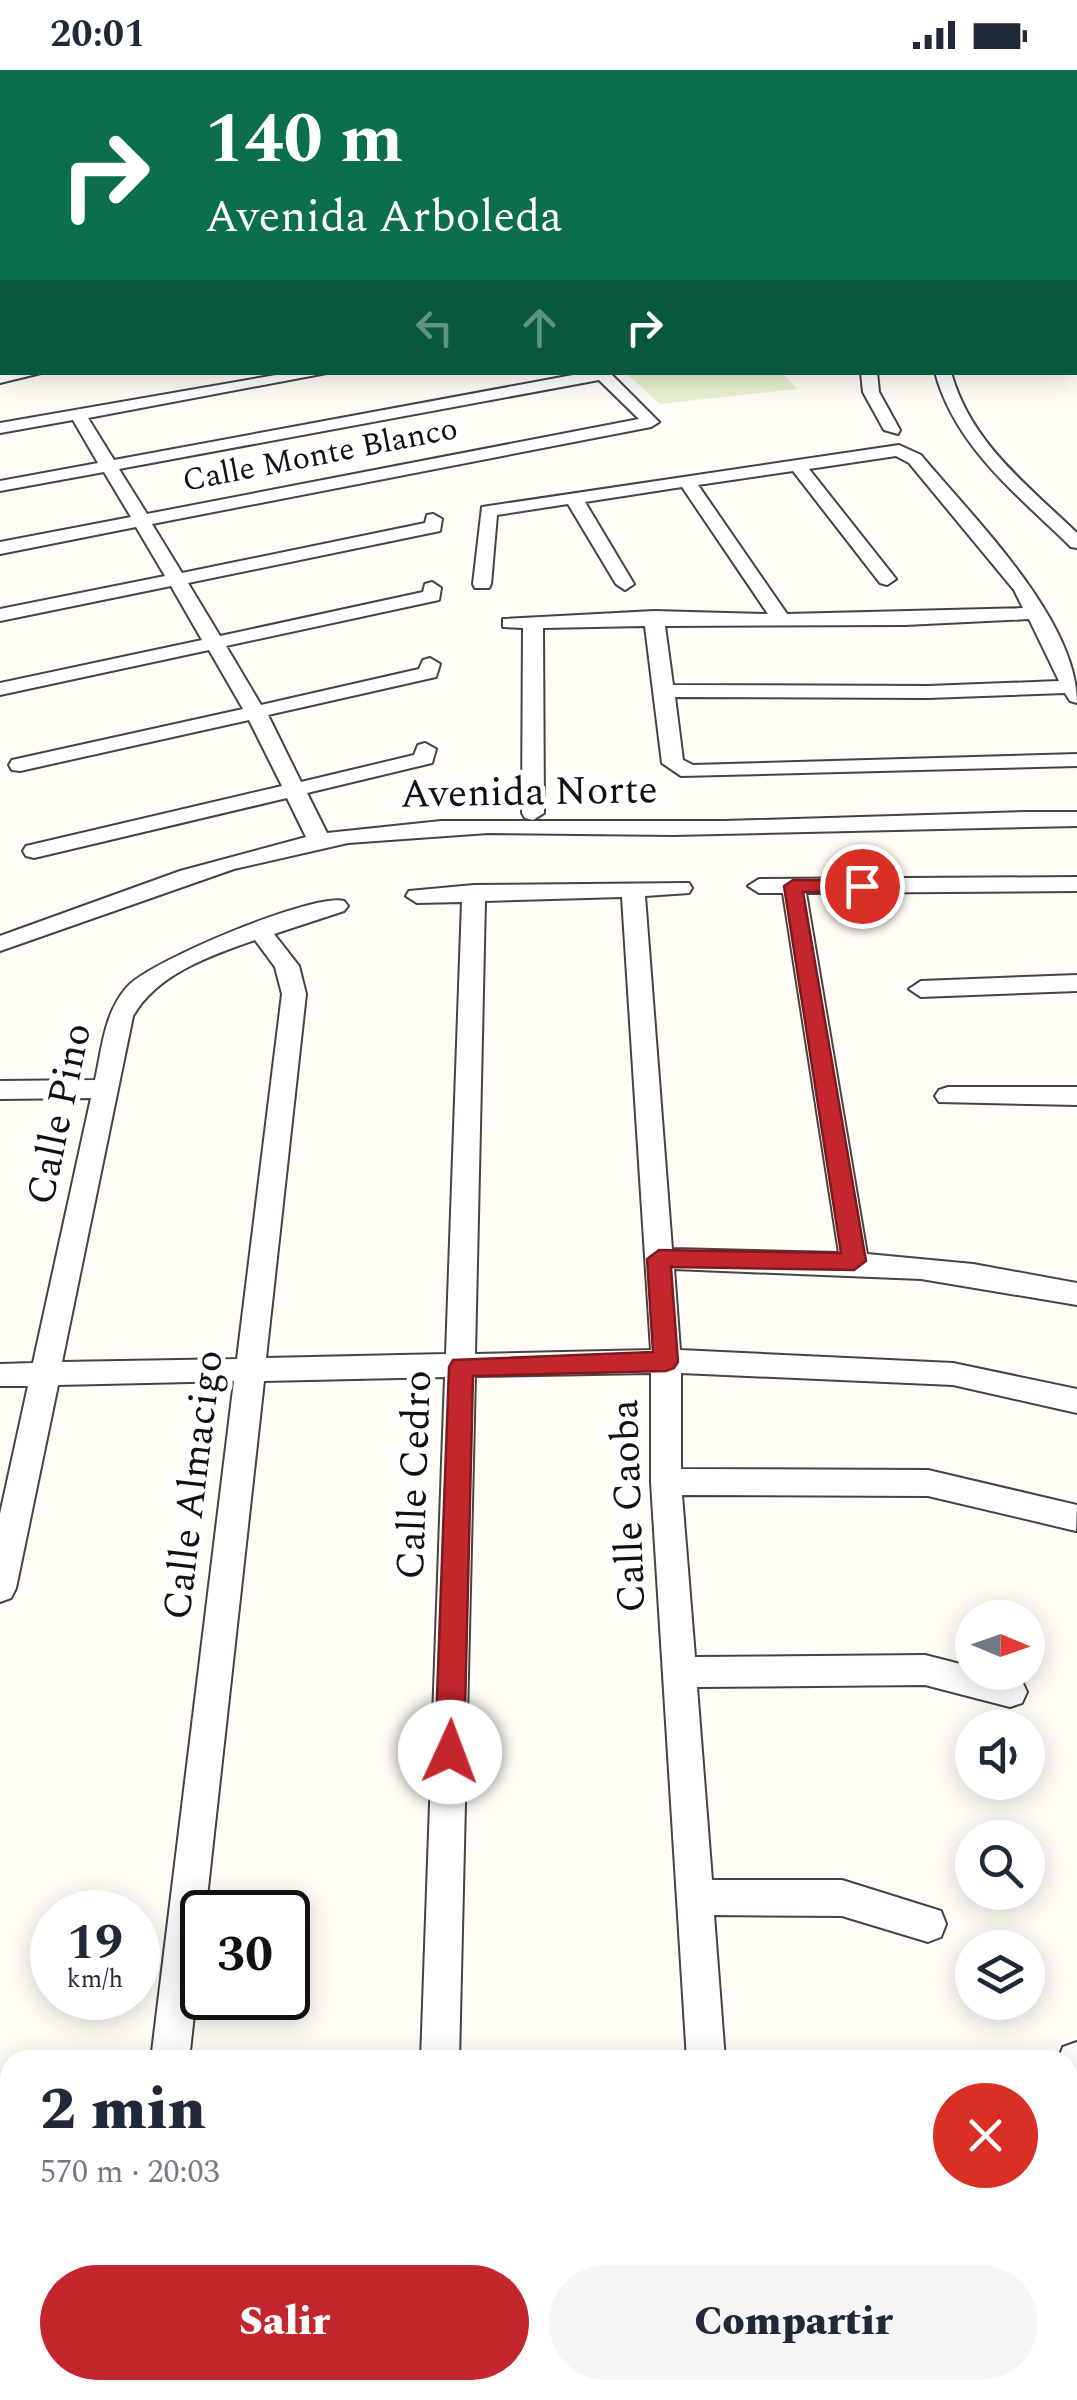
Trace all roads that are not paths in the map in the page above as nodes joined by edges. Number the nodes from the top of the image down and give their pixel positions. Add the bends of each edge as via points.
1 (306, 375) edge
2 (595, 375) edge
3 (601, 375) edge
4 (869, 375) edge
5 (944, 375) edge
6 (72, 415) junction
7 (0, 428) edge
8 (892, 430) dead end
9 (797, 465) junction
10 (102, 466) junction
11 (688, 482) junction
12 (0, 486) edge
13 (574, 499) junction
14 (434, 520) dead end
15 (134, 521) junction
16 (1077, 543) edge
17 (0, 548) edge
18 (169, 578) junction
19 (888, 579) dead end
20 (482, 584) dead end
21 (625, 584) dead end
22 (432, 588) dead end
23 (1036, 612) junction
24 (0, 615) edge
25 (654, 617) junction
26 (780, 618) junction
27 (532, 622) junction
28 (510, 623) dead end
29 (208, 644) junction
30 (430, 664) dead end
31 (0, 689) edge
32 (1076, 690) edge
33 (664, 691) junction
34 (250, 714) junction
35 (425, 750) dead end
36 (1077, 760) edge
37 (20, 766) dead end
38 (289, 791) junction
39 (533, 814) dead end
40 (1077, 818) edge
41 (312, 843) junction
42 (34, 850) dead end
43 (1077, 884) edge
44 (759, 886) dead end
45 (793, 886) junction
46 (681, 888) dead end
47 (633, 889) junction
48 (474, 892) junction
49 (417, 896) dead end
50 (336, 906) dead end
51 (259, 930) junction
52 (0, 944) edge
53 (1077, 983) edge
54 (921, 989) dead end
55 (105, 1089) junction
56 (0, 1090) edge
57 (948, 1096) dead end
58 (1077, 1096) edge
59 (659, 1259) junction
60 (854, 1261) junction
61 (1077, 1294) edge
62 (666, 1362) junction
63 (462, 1367) junction
64 (250, 1372) junction
65 (44, 1374) junction
66 (0, 1375) edge
67 (1077, 1402) edge
68 (666, 1482) junction
69 (1076, 1518) edge
70 (0, 1588) edge
71 (679, 1672) junction
72 (1010, 1692) dead end
73 (694, 1897) junction
74 (928, 1924) dead end
75 (171, 2050) edge
76 (440, 2050) edge
77 (705, 2050) edge

1 - 6 street
2 - 10 street
3 - 15 street, Calle Monte Blanco via 651,422
4 - 8 street
5 - 16 street via 957,415 973,437
6 - 7 street
6 - 10 street
9 - 11 street
9 - 19 street
9 - 23 street via 890,451 911,455 1009,569
10 - 12 street
10 - 15 street
11 - 13 street
11 - 26 street
13 - 20 street via 488,511
13 - 21 street
14 - 18 street via 434,527
15 - 17 street, Calle Monte Blanco
15 - 18 street
18 - 24 street
18 - 29 street
22 - 29 street via 432,596
23 - 26 street via 967,619
23 - 32 street
25 - 26 street
25 - 27 street
25 - 33 street
27 - 28 street
27 - 39 street
29 - 31 street
29 - 34 street
30 - 34 street via 429,674
32 - 33 street
33 - 36 street via 674,762 695,772
34 - 37 street
34 - 38 street
35 - 38 street via 426,759
38 - 41 street
38 - 42 street
40 - 41 street, Avenida Norte via 446,830
41 - 52 street, Avenida Norte via 184,878
43 - 45 street
44 - 45 street
45 - 60 street
46 - 47 street
47 - 48 street
47 - 59 street, Calle Caoba
48 - 49 street
48 - 63 street, Calle Cedro
50 - 51 street, Calle Pino
51 - 55 street, Calle Pino via 158,974 136,992 121,1016
51 - 64 street, Calle Almacigo via 287,966 294,994
53 - 54 street
55 - 56 street
55 - 65 street, Calle Pino
57 - 58 street
59 - 60 street
59 - 62 street, Calle Caoba
60 - 61 street via 961,1270
62 - 63 street
62 - 67 street via 953,1374
62 - 68 street, Calle Caoba
63 - 64 street
63 - 76 street, Calle Cedro
64 - 65 street
64 - 75 street, Calle Almacigo
65 - 66 street
65 - 70 street, Calle Pino
68 - 69 street via 928,1483
68 - 71 street, Calle Caoba
71 - 72 street via 925,1670
71 - 73 street, Calle Caoba
73 - 74 street via 842,1898
73 - 77 street, Calle Caoba

